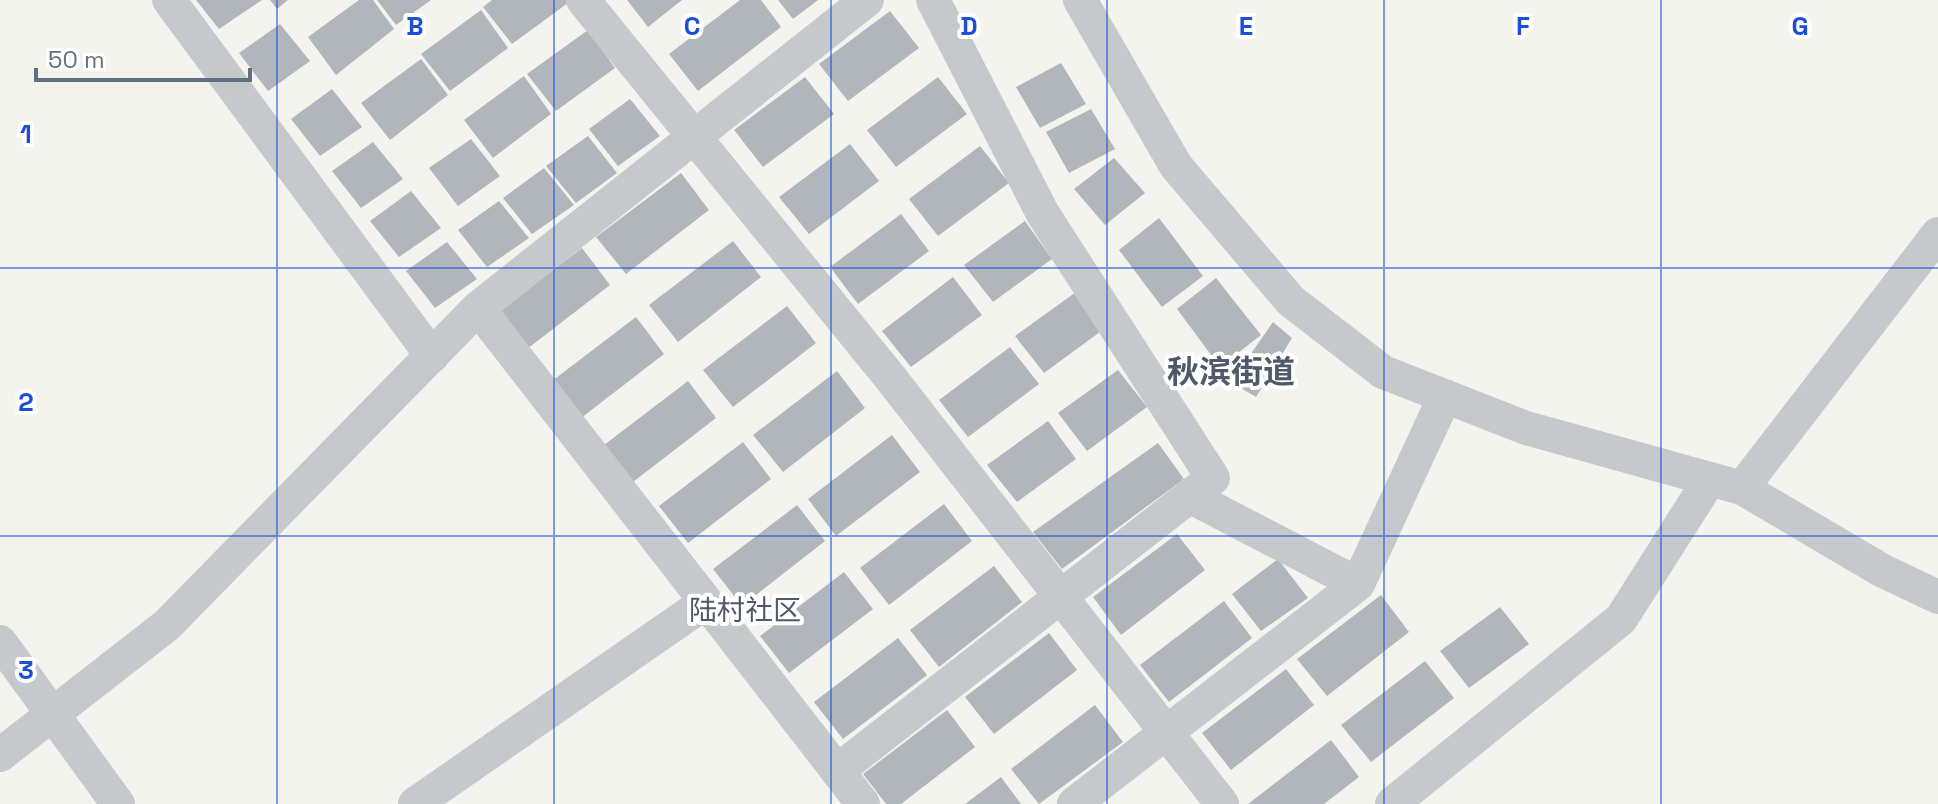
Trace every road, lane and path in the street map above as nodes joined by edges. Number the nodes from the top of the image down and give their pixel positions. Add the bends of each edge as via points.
1 (169, 0) edge
2 (583, 0) edge
3 (867, 0) edge
4 (933, 0) edge
5 (1080, 0) edge
6 (694, 137) junction
7 (1938, 234) edge
8 (478, 308) junction
9 (432, 356) junction
10 (1445, 396) junction
11 (1726, 483) junction
12 (1189, 496) junction
13 (1358, 584) junction
14 (1060, 597) junction
15 (1938, 597) edge
16 (706, 602) junction
17 (0, 642) edge
18 (53, 714) junction
19 (1168, 735) junction
20 (0, 755) edge
21 (837, 771) junction
22 (118, 804) edge
23 (415, 804) edge
24 (863, 804) edge
25 (1074, 804) edge
26 (1222, 804) edge
27 (1392, 804) edge

1 - 9 street
2 - 6 street
3 - 6 street
4 - 12 street via 1043,214 1213,478
5 - 10 street via 1176,166 1291,301 1383,372
6 - 8 street
6 - 14 street
7 - 11 street
8 - 9 street
8 - 16 street
9 - 18 street via 167,625
10 - 11 street via 1526,428
10 - 13 street
11 - 15 street
11 - 27 street via 1621,619
12 - 13 street
12 - 14 street
13 - 19 street
14 - 19 street
14 - 21 street
16 - 21 street
16 - 23 street
17 - 18 street
18 - 20 street
18 - 22 street
19 - 25 street
19 - 26 street
21 - 24 street

